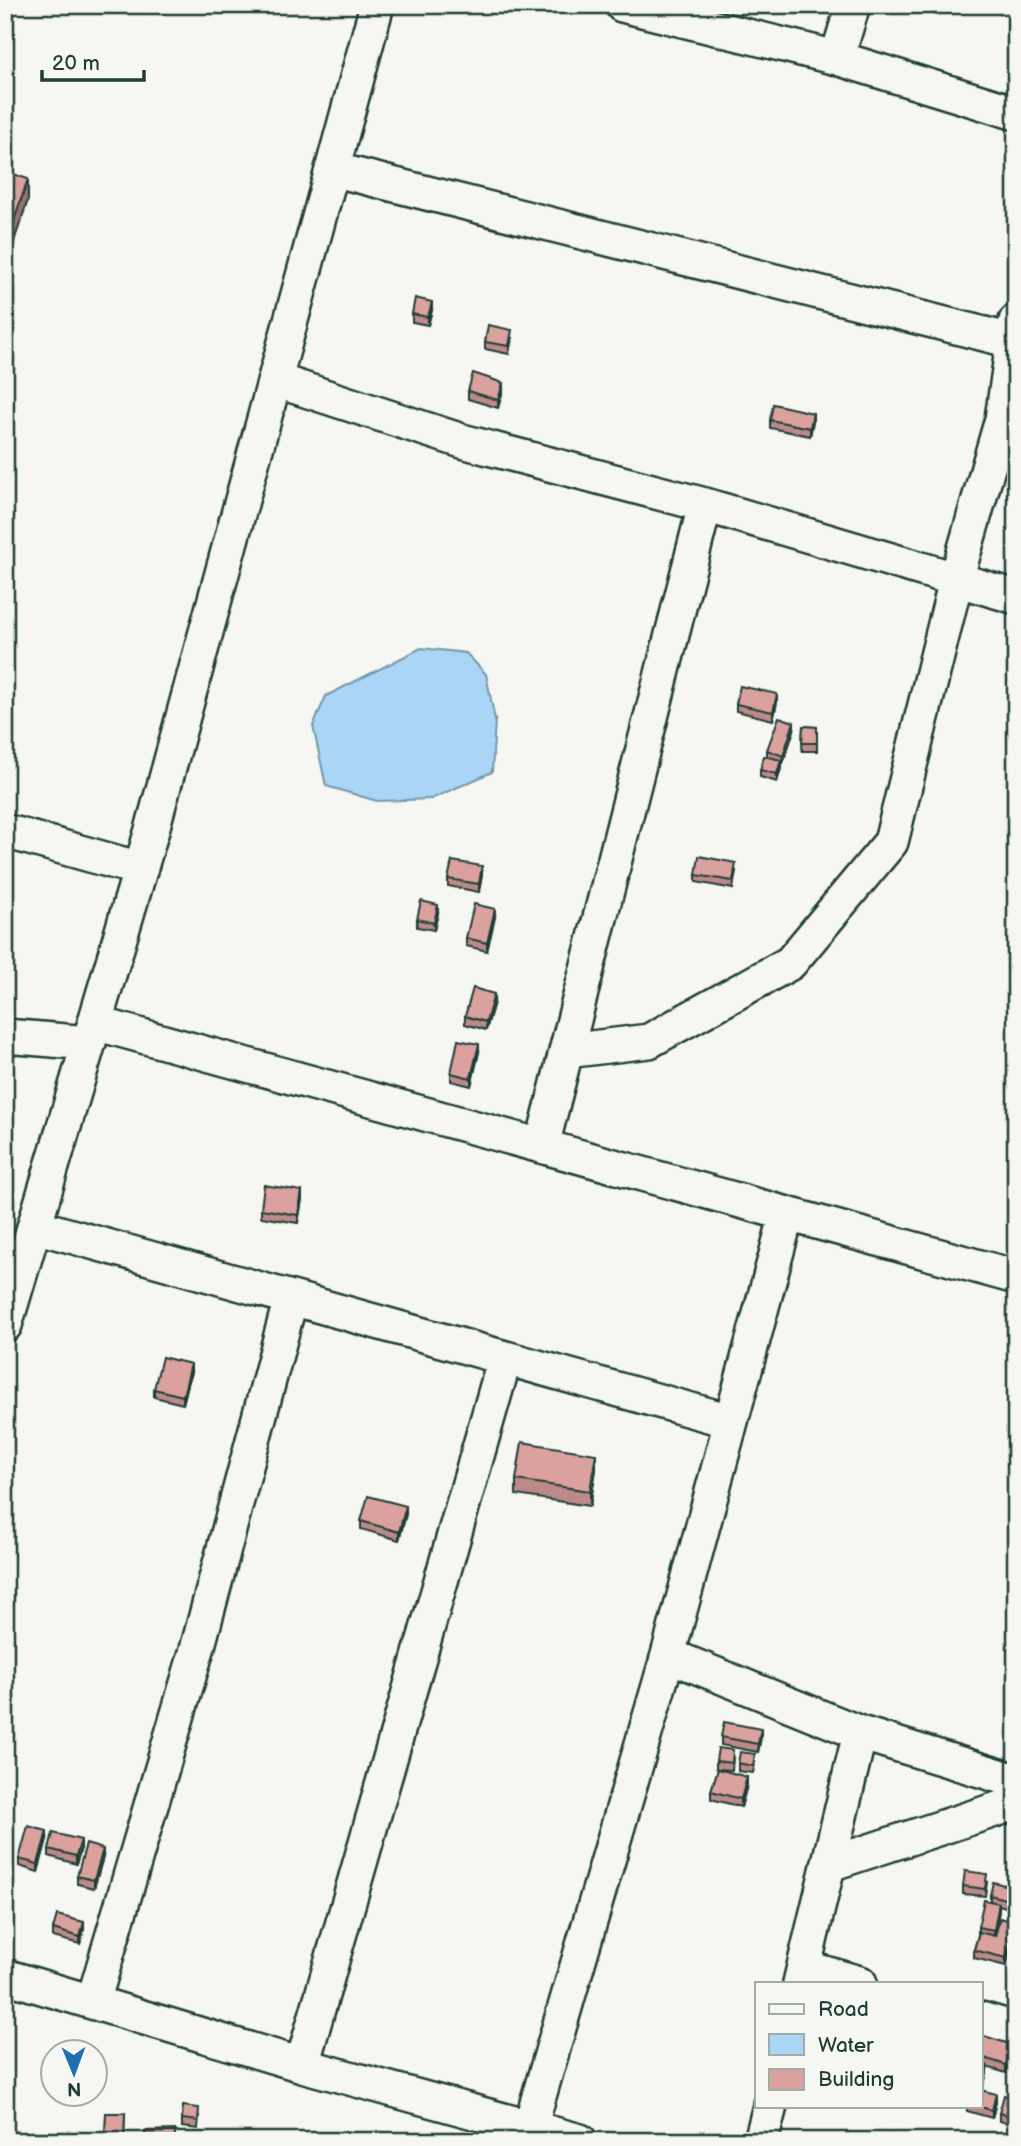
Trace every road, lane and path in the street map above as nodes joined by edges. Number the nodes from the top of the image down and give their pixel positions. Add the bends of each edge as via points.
1 (377, 5) edge
2 (853, 5) edge
3 (625, 6) edge
4 (837, 58) junction
5 (1016, 113) edge
6 (332, 169) junction
7 (1014, 331) edge
8 (275, 380) junction
9 (705, 505) junction
10 (956, 579) junction
11 (1016, 597) edge
12 (5, 831) edge
13 (140, 869) junction
14 (92, 1033) junction
15 (5, 1036) edge
16 (566, 1051) junction
17 (542, 1146) junction
18 (787, 1214) junction
19 (35, 1226) junction
20 (1016, 1276) edge
21 (291, 1298) junction
22 (5, 1325) edge
23 (505, 1358) junction
24 (730, 1421) junction
25 (668, 1655) junction
26 (860, 1732) junction
27 (1016, 1781) edge
28 (1016, 1803) edge
29 (830, 1864) junction
30 (802, 1975) edge
31 (5, 1976) edge
32 (853, 1982) edge
33 (93, 2002) junction
34 (982, 2019) edge
35 (1016, 2029) edge
36 (302, 2065) junction
37 (769, 2108) edge
38 (527, 2134) edge
39 (580, 2141) edge
40 (761, 2141) edge

1 - 6 street
2 - 4 street
3 - 4 street
4 - 5 street
6 - 7 street
6 - 8 street
7 - 10 street via 1002,419
8 - 9 street via 462,441
8 - 13 street
9 - 10 street
9 - 16 street
10 - 11 street
10 - 16 street via 891,842 790,963 649,1041
12 - 13 street
13 - 14 street
14 - 15 street
14 - 17 street
14 - 19 street
16 - 17 street
17 - 18 street
18 - 20 street
18 - 24 street
19 - 21 street
19 - 22 street
21 - 23 street
21 - 33 street via 198,1646
23 - 24 street
23 - 36 street
24 - 25 street
25 - 26 street
25 - 38 street
26 - 27 street
26 - 29 street
28 - 29 street
29 - 30 street
30 - 32 street
31 - 33 street
33 - 36 street
34 - 35 street
36 - 38 street
37 - 40 street
38 - 39 street

